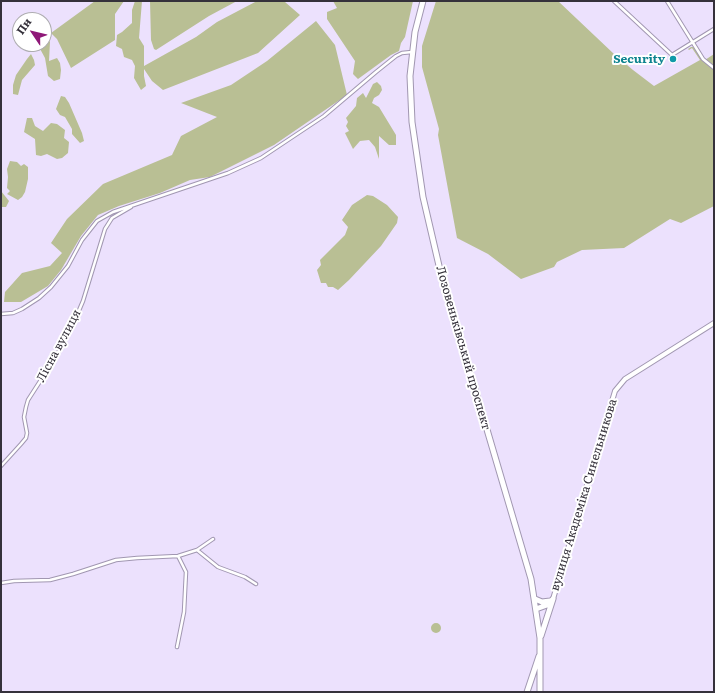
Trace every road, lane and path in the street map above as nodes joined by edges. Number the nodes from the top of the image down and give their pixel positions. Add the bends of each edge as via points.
1 (423, 1) edge
2 (614, 1) edge
3 (667, 1) edge
4 (714, 29) edge
5 (693, 43) junction
6 (412, 52) junction
7 (714, 68) edge
8 (133, 206) junction
9 (1, 314) edge
10 (714, 323) edge
11 (1, 466) edge
12 (213, 539) dead end
13 (197, 550) junction
14 (178, 556) junction
15 (1, 583) edge
16 (256, 584) dead end
17 (535, 599) junction
18 (553, 599) junction
19 (536, 609) junction
20 (540, 638) junction
21 (177, 647) dead end
22 (541, 651) junction
23 (526, 692) edge
24 (540, 692) edge

1 - 6 highway, Лозовеньківський проспект
2 - 5 street via 672,55
3 - 5 street
4 - 5 street
5 - 7 street via 703,59
6 - 8 street via 396,56 324,116 261,158 228,173
6 - 17 highway, Лозовеньківський проспект via 412,122 428,220 440,270
8 - 9 street via 97,220 82,240 68,266 51,287 22,309
8 - 11 street, Лісна вулиця via 112,218 105,229 83,301 72,327 56,358 28,400 24,417 26,438
10 - 18 street, вулиця Академіка Синельникова via 625,379 615,391
12 - 13 street
13 - 14 street
13 - 16 street via 218,567
14 - 15 street via 116,560 50,580
14 - 21 street via 186,572 184,612
17 - 18 highway via 544,603
17 - 19 highway, Лозовеньківський проспект
18 - 19 highway via 547,605
18 - 20 highway
19 - 20 highway, Лозовеньківський проспект
20 - 22 highway, Лозовеньківський проспект
22 - 23 highway
22 - 24 highway, Лозовеньківський проспект

